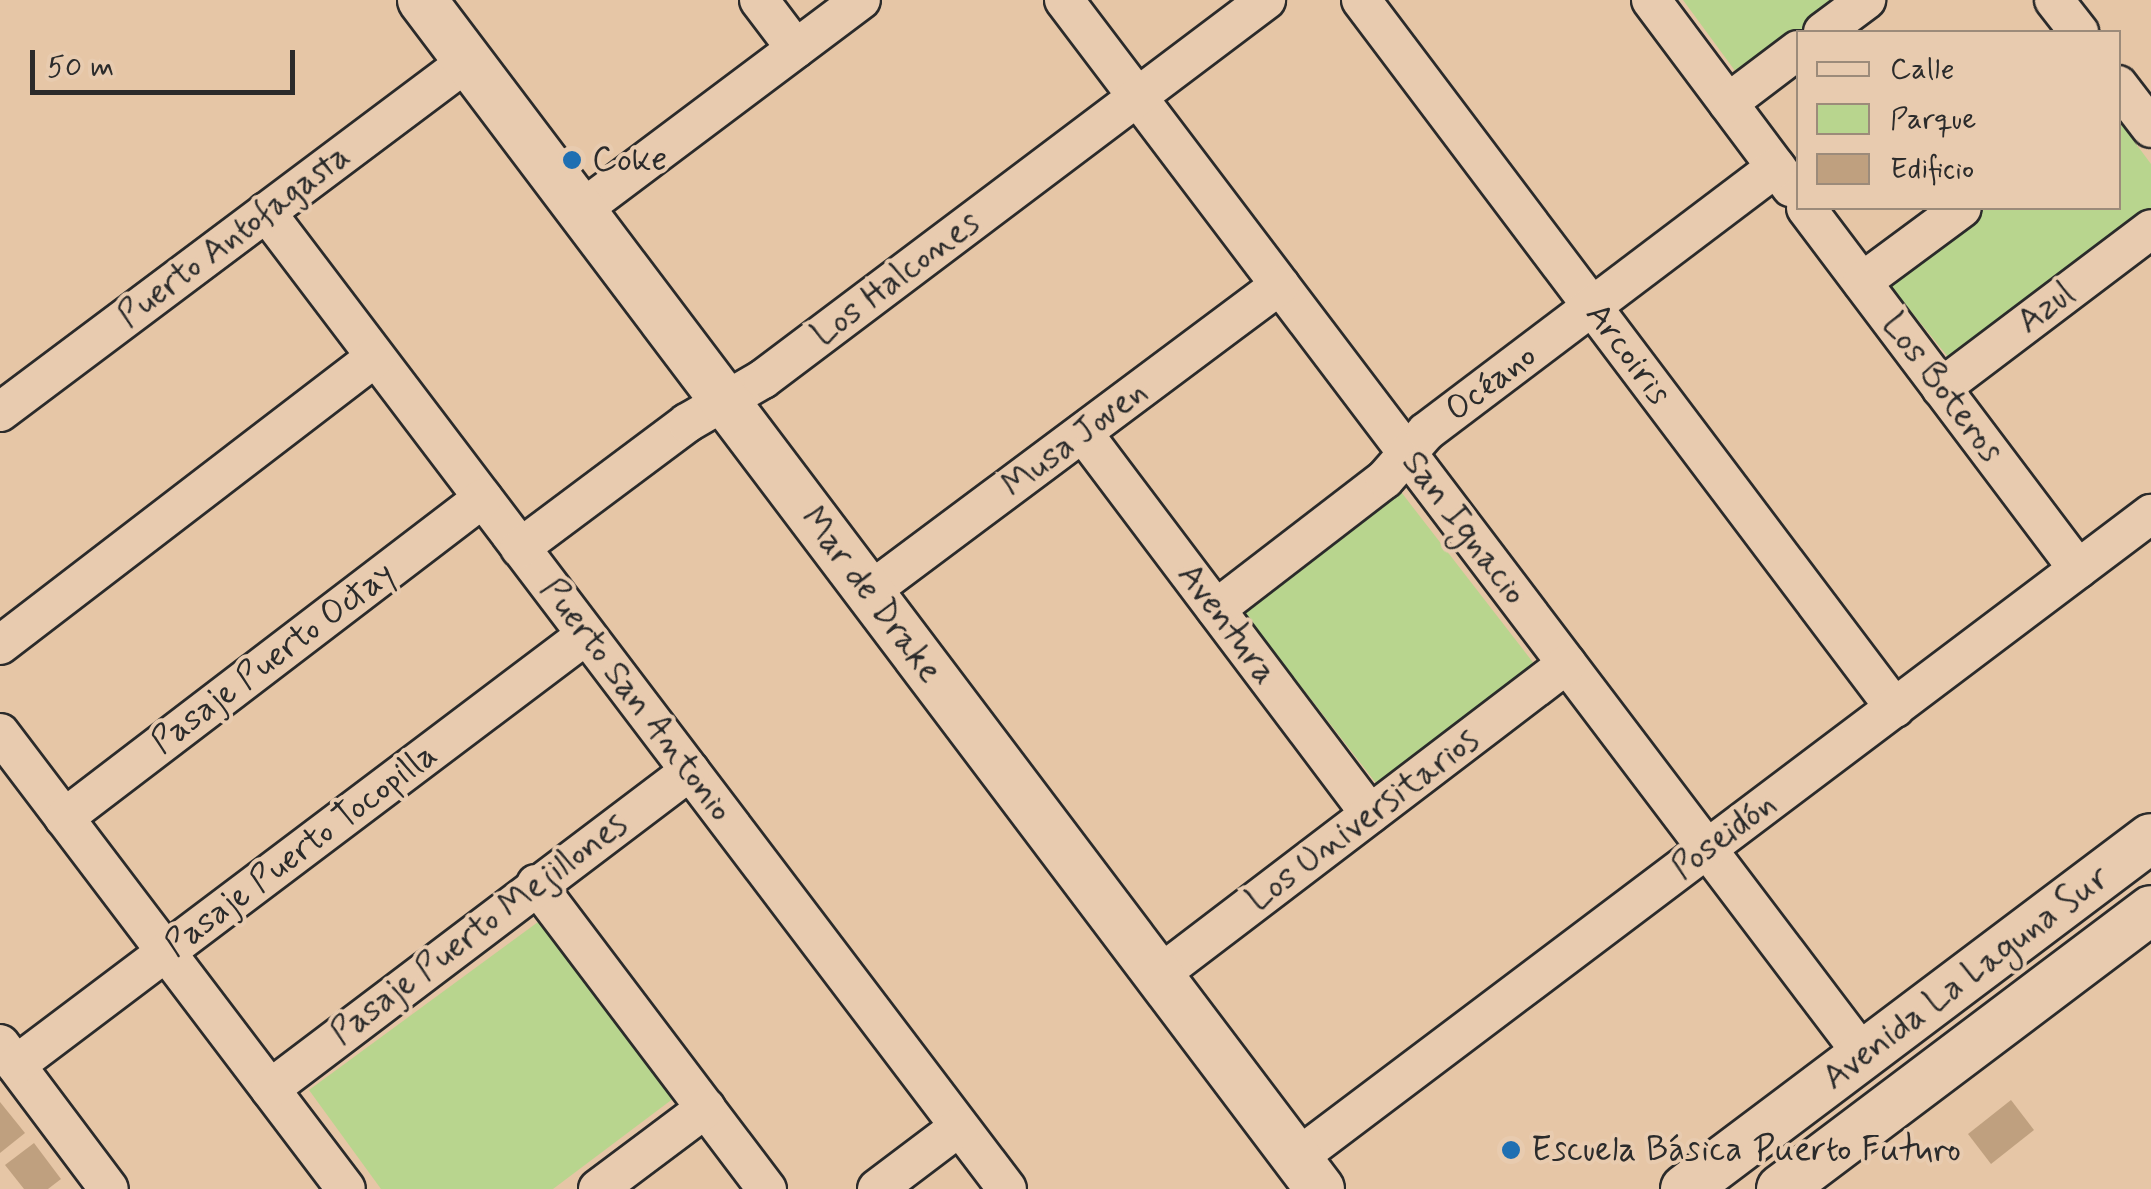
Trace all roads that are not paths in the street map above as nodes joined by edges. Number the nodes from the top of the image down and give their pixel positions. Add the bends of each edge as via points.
1 (422, 0) edge
2 (759, 0) edge
3 (861, 0) edge
4 (1064, 0) edge
5 (1266, 0) edge
6 (1361, 0) edge
7 (1651, 0) edge
8 (1866, 0) edge
9 (2054, 0) edge
10 (1825, 30) edge
11 (2076, 30) edge
12 (796, 49) junction
13 (1796, 52) edge
14 (468, 61) junction
15 (2121, 90) edge
16 (1138, 98) junction
17 (1728, 103) junction
18 (2151, 128) edge
19 (1787, 182) edge
20 (581, 210) junction
21 (1808, 210) edge
22 (1959, 210) edge
23 (266, 212) junction
24 (2151, 228) edge
25 (1862, 282) junction
26 (1280, 285) junction
27 (1592, 307) junction
28 (376, 356) junction
29 (1941, 388) junction
30 (725, 401) junction
31 (0, 412) edge
32 (1083, 433) junction
33 (1408, 454) junction
34 (483, 498) junction
35 (2151, 514) edge
36 (520, 548) junction
37 (2078, 569) junction
38 (869, 592) junction
39 (1216, 609) junction
40 (586, 635) junction
41 (0, 645) edge
42 (1567, 664) junction
43 (1894, 708) junction
44 (0, 733) edge
45 (690, 771) junction
46 (1370, 814) junction
47 (64, 818) junction
48 (2151, 838) edge
49 (1707, 849) junction
50 (536, 884) junction
51 (2151, 910) edge
52 (166, 952) junction
53 (1158, 975) junction
54 (8, 1055) edge
55 (1864, 1056) junction
56 (270, 1088) junction
57 (706, 1108) junction
58 (959, 1127) junction
59 (1309, 1174) edge
60 (1791, 1186) edge
61 (109, 1189) edge
62 (346, 1189) edge
63 (598, 1189) edge
64 (767, 1189) edge
65 (877, 1189) edge
66 (1006, 1189) edge
67 (1685, 1189) edge

1 - 14 street, Mar de Drake
2 - 12 street
3 - 12 street
4 - 16 street, San Ignacio
5 - 16 street, Los Halcones
6 - 27 street, Arcoiris
7 - 17 street
8 - 10 street
9 - 11 street
12 - 20 street
13 - 17 street
14 - 20 street, Mar de Drake
14 - 23 street, Puerto Antofagasta
15 - 18 street
16 - 26 street, San Ignacio
16 - 30 street, Los Halcones
17 - 19 street
19 - 27 street, Océano
20 - 30 street, Mar de Drake
21 - 25 street, Los Boteros
22 - 25 street
23 - 28 street, Puerto San Antonio
23 - 31 street, Puerto Antofagasta
24 - 29 street, Azul
25 - 29 street, Los Boteros
26 - 32 street, Musa Joven
26 - 33 street, San Ignacio
27 - 33 street, Océano
27 - 43 street, Arcoiris
28 - 34 street, Puerto San Antonio
28 - 41 street
29 - 37 street, Los Boteros
30 - 36 street, Los Halcones
30 - 38 street, Mar de Drake
32 - 38 street, Musa Joven
32 - 39 street, Aventura
33 - 39 street, Océano
33 - 42 street, San Ignacio
34 - 36 street, Puerto San Antonio
34 - 47 street, Pasaje Puerto Octay
35 - 37 street, Poseidón
36 - 40 street, Puerto San Antonio
37 - 43 street, Poseidón
38 - 53 street, Mar de Drake
39 - 46 street, Aventura
40 - 45 street, Puerto San Antonio
40 - 52 street, Pasaje Puerto Tocopilla
42 - 46 street, Los Universitarios
42 - 49 street, San Ignacio
43 - 49 street, Poseidón
44 - 47 street
45 - 50 street, Pasaje Puerto Mejillones
45 - 58 street, Puerto San Antonio
46 - 53 street, Los Universitarios
47 - 52 street
48 - 55 street, Avenida La Laguna Sur
49 - 55 street, San Ignacio
49 - 59 street, Poseidón
50 - 56 street, Pasaje Puerto Mejillones
50 - 57 street
51 - 60 street, Avenida La Laguna Sur
52 - 54 street, Pasaje Puerto Tocopilla
52 - 56 street
53 - 59 street, Mar de Drake
54 - 61 street
55 - 67 street, Avenida La Laguna Sur
56 - 62 street
57 - 63 street
57 - 64 street
58 - 65 street
58 - 66 street, Puerto San Antonio

